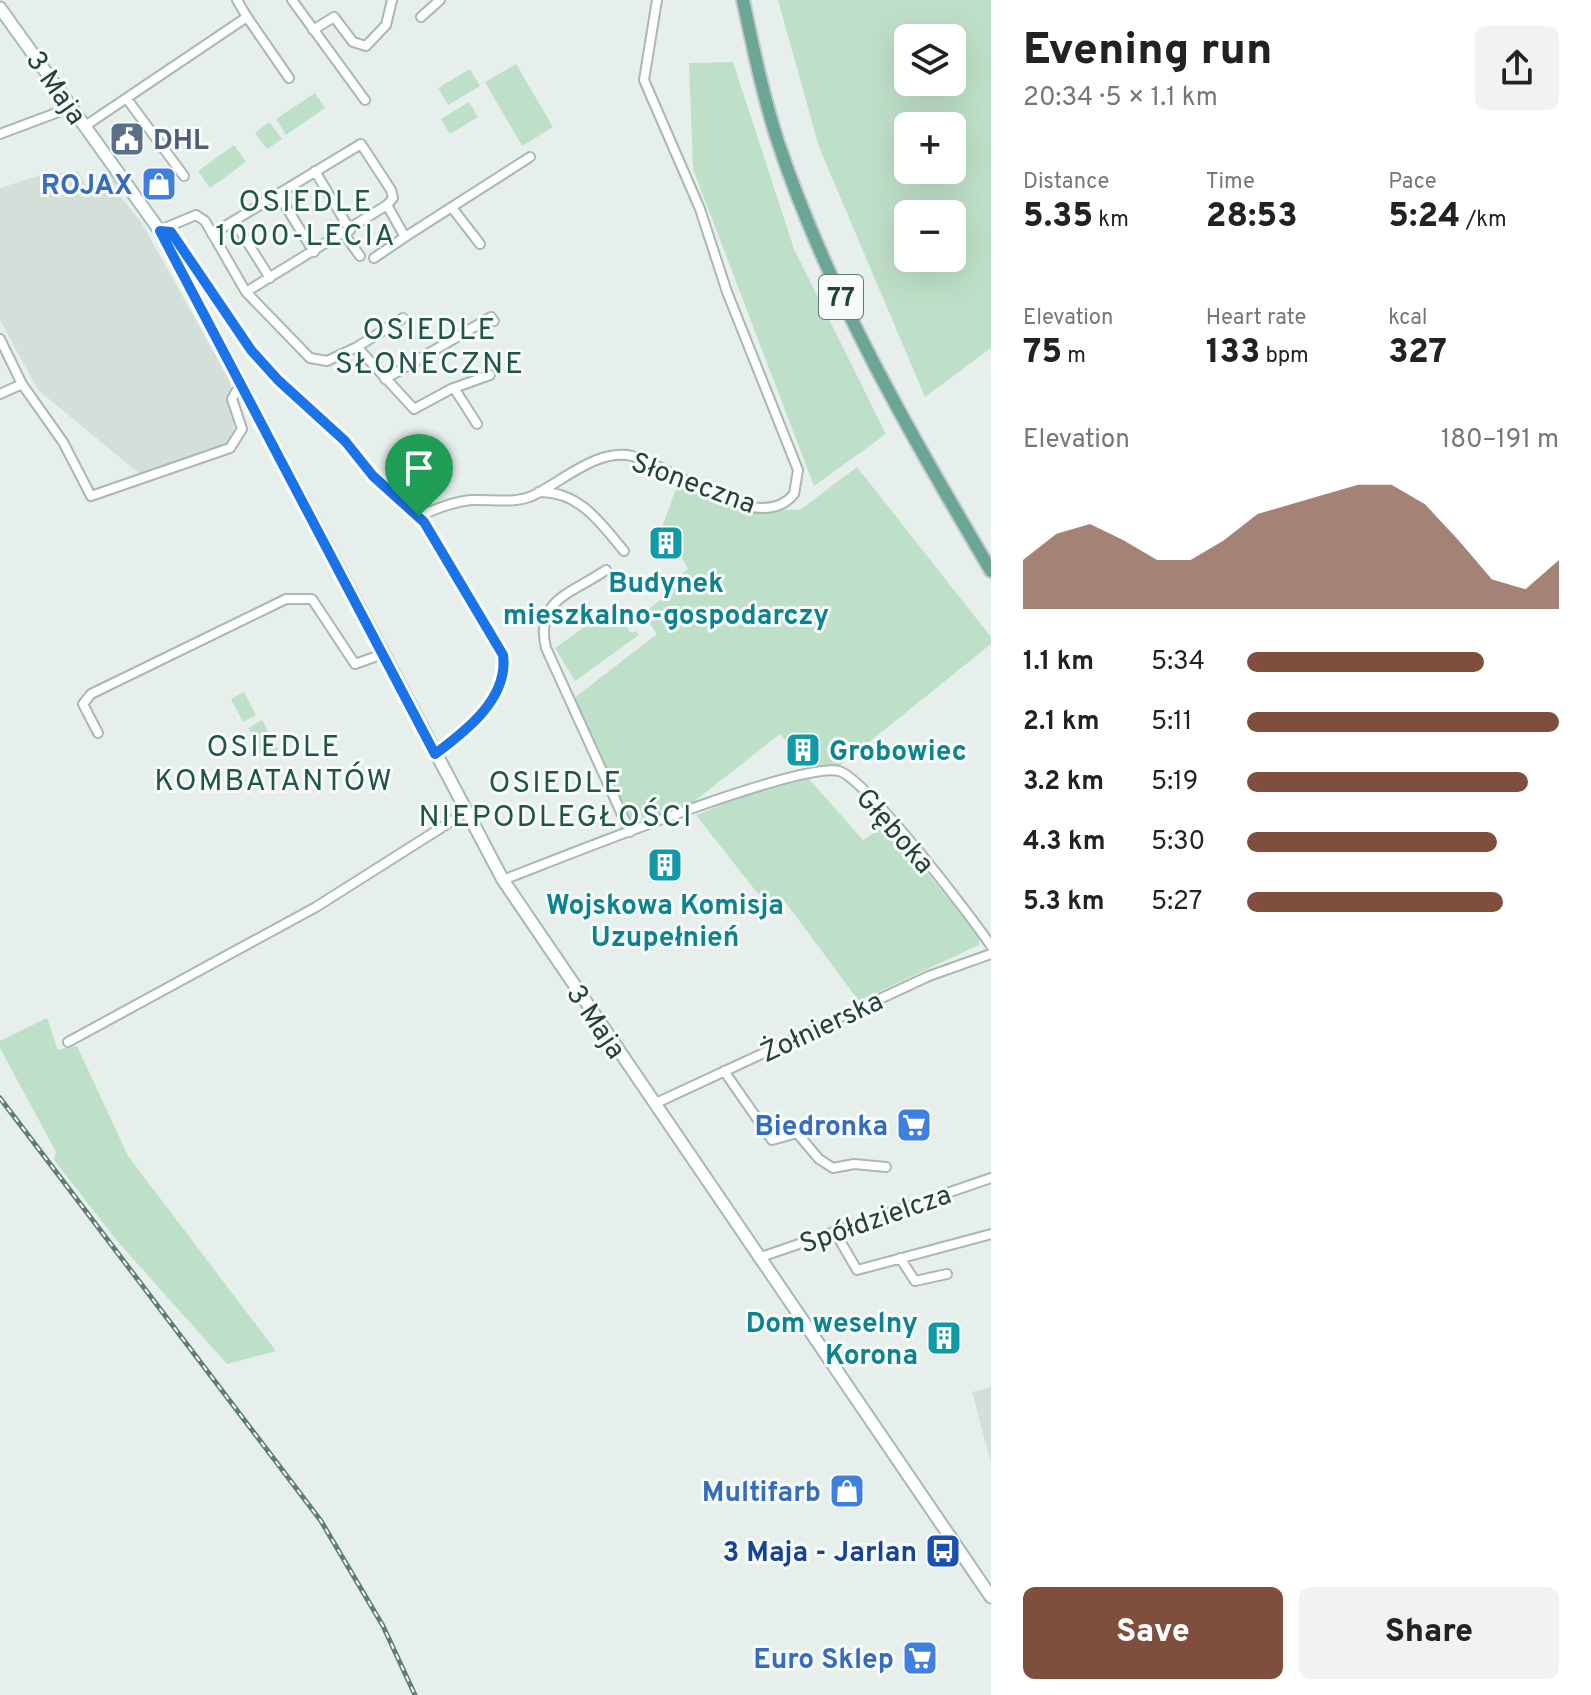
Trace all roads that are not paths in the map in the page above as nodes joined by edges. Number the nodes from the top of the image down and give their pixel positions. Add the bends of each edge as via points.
1 (237, 0) edge
2 (292, 0) edge
3 (392, 0) edge
4 (657, 0) edge
5 (743, 0) edge
6 (440, 1) edge
7 (0, 8) edge
8 (247, 17) junction
9 (421, 17) dead end
10 (313, 30) junction
11 (289, 78) dead end
12 (127, 99) junction
13 (365, 100) dead end
14 (72, 107) junction
15 (85, 126) junction
16 (0, 134) edge
17 (530, 157) dead end
18 (315, 171) junction
19 (184, 176) dead end
20 (278, 194) junction
21 (387, 205) junction
22 (453, 209) junction
23 (234, 221) junction
24 (160, 231) junction
25 (347, 232) junction
26 (212, 234) junction
27 (405, 237) junction
28 (480, 244) dead end
29 (314, 252) junction
30 (360, 256) dead end
31 (374, 258) dead end
32 (270, 278) junction
33 (246, 292) junction
34 (403, 318) dead end
35 (494, 321) dead end
36 (0, 339) edge
37 (357, 347) junction
38 (490, 375) dead end
39 (385, 379) junction
40 (241, 383) junction
41 (22, 384) junction
42 (454, 388) junction
43 (0, 394) edge
44 (477, 424) dead end
45 (539, 492) junction
46 (419, 516) junction
47 (624, 551) dead end
48 (606, 570) dead end
49 (991, 571) edge
50 (383, 654) junction
51 (98, 733) dead end
52 (435, 754) junction
53 (466, 812) junction
54 (630, 832) junction
55 (503, 880) junction
56 (991, 946) edge
57 (991, 954) edge
58 (68, 1042) dead end
59 (724, 1071) junction
60 (654, 1104) junction
61 (886, 1167) dead end
62 (991, 1178) edge
63 (835, 1232) junction
64 (991, 1234) edge
65 (758, 1258) junction
66 (900, 1258) junction
67 (947, 1274) dead end
68 (991, 1596) edge

1 - 8 street
2 - 10 street
3 - 10 street via 386,25 366,46 353,42 334,17
4 - 45 street, Słoneczna via 644,80 700,209 794,460 798,484 780,506 749,507 640,458 618,455
5 - 49 main road, 77 via 778,141 826,265 867,354
6 - 9 street
7 - 14 street, 3 Maja
8 - 11 street
8 - 12 street
10 - 13 street
12 - 15 street
12 - 19 street
14 - 15 street, 3 Maja
14 - 16 street
15 - 24 street, 3 Maja
17 - 22 street
18 - 20 street
18 - 21 street via 361,144 391,190
18 - 25 street
20 - 23 street
20 - 29 street
21 - 25 street
21 - 27 street
22 - 27 street
22 - 28 street
23 - 26 street
23 - 32 street
24 - 26 street via 196,215
24 - 40 street, 3 Maja
24 - 46 street via 171,232 220,307 278,380
25 - 29 street
25 - 30 street
26 - 33 street
27 - 31 street
29 - 32 street
32 - 33 street
33 - 37 street via 310,358 327,361
34 - 37 street
35 - 39 street via 491,317
36 - 41 street
37 - 39 street
38 - 42 street
39 - 42 street via 414,409
40 - 41 street via 232,399 242,429 230,448 91,496 63,442
40 - 50 street, 3 Maja
41 - 43 street
42 - 44 street
45 - 46 street, Słoneczna via 521,499 456,503
45 - 47 street via 573,498
46 - 52 street via 504,660 495,695 464,732
48 - 54 street via 562,596 543,620 542,632
50 - 51 street via 355,664 312,599 286,599 83,700
50 - 52 street, 3 Maja
52 - 53 street, 3 Maja
53 - 55 street, 3 Maja
53 - 58 street via 316,907
54 - 55 street, Głęboka
54 - 56 street, Głęboka via 793,778 838,771 850,777 895,826
55 - 60 street, 3 Maja
57 - 59 street, Żołnierska via 929,976
59 - 60 street, Żołnierska
59 - 61 street via 772,1140 797,1133 833,1168
60 - 65 street, 3 Maja
62 - 63 street, Spółdzielcza
63 - 65 street, Spółdzielcza
63 - 66 street via 857,1270
64 - 66 street
65 - 68 street, 3 Maja
66 - 67 street via 915,1281

